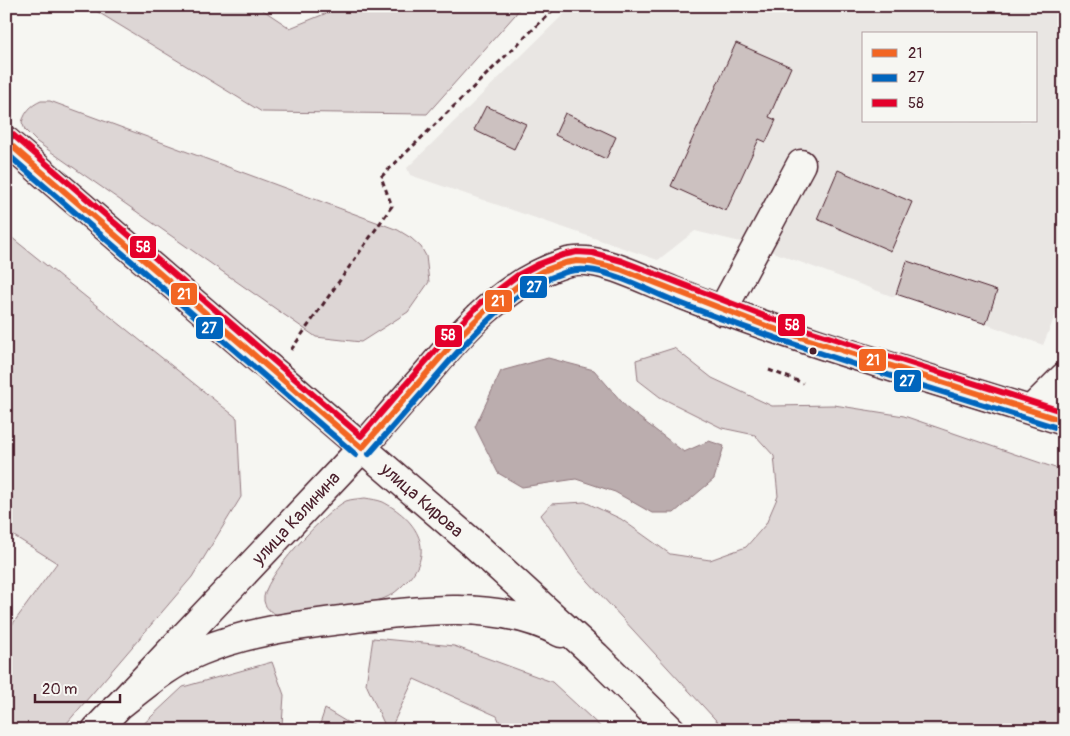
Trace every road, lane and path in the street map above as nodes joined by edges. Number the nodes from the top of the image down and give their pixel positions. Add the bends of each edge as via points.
1 (557, 6) edge
2 (6, 141) edge
3 (801, 164) dead end
4 (722, 310) junction
5 (769, 370) dead end
6 (275, 373) junction
7 (1064, 377) edge
8 (802, 383) dead end
9 (1031, 410) junction
10 (1064, 421) edge
11 (362, 448) junction
12 (596, 656) junction
13 (116, 708) junction
14 (96, 730) edge
15 (672, 730) edge

1 - 6 path via 381,177 392,206
2 - 6 main road, улица Кирова
3 - 4 main road
4 - 9 main road via 784,333
4 - 11 main road, улица Калинина via 600,262 568,262 540,273 506,294 462,331
5 - 8 path
6 - 11 main road, улица Кирова
7 - 9 main road
9 - 10 main road
11 - 12 main road, улица Кирова
11 - 13 main road, улица Калинина
12 - 13 main road via 555,629 531,620 472,611 396,613 284,627 238,638 200,651 173,666
12 - 15 main road, улица Кирова
13 - 14 main road, улица Калинина

